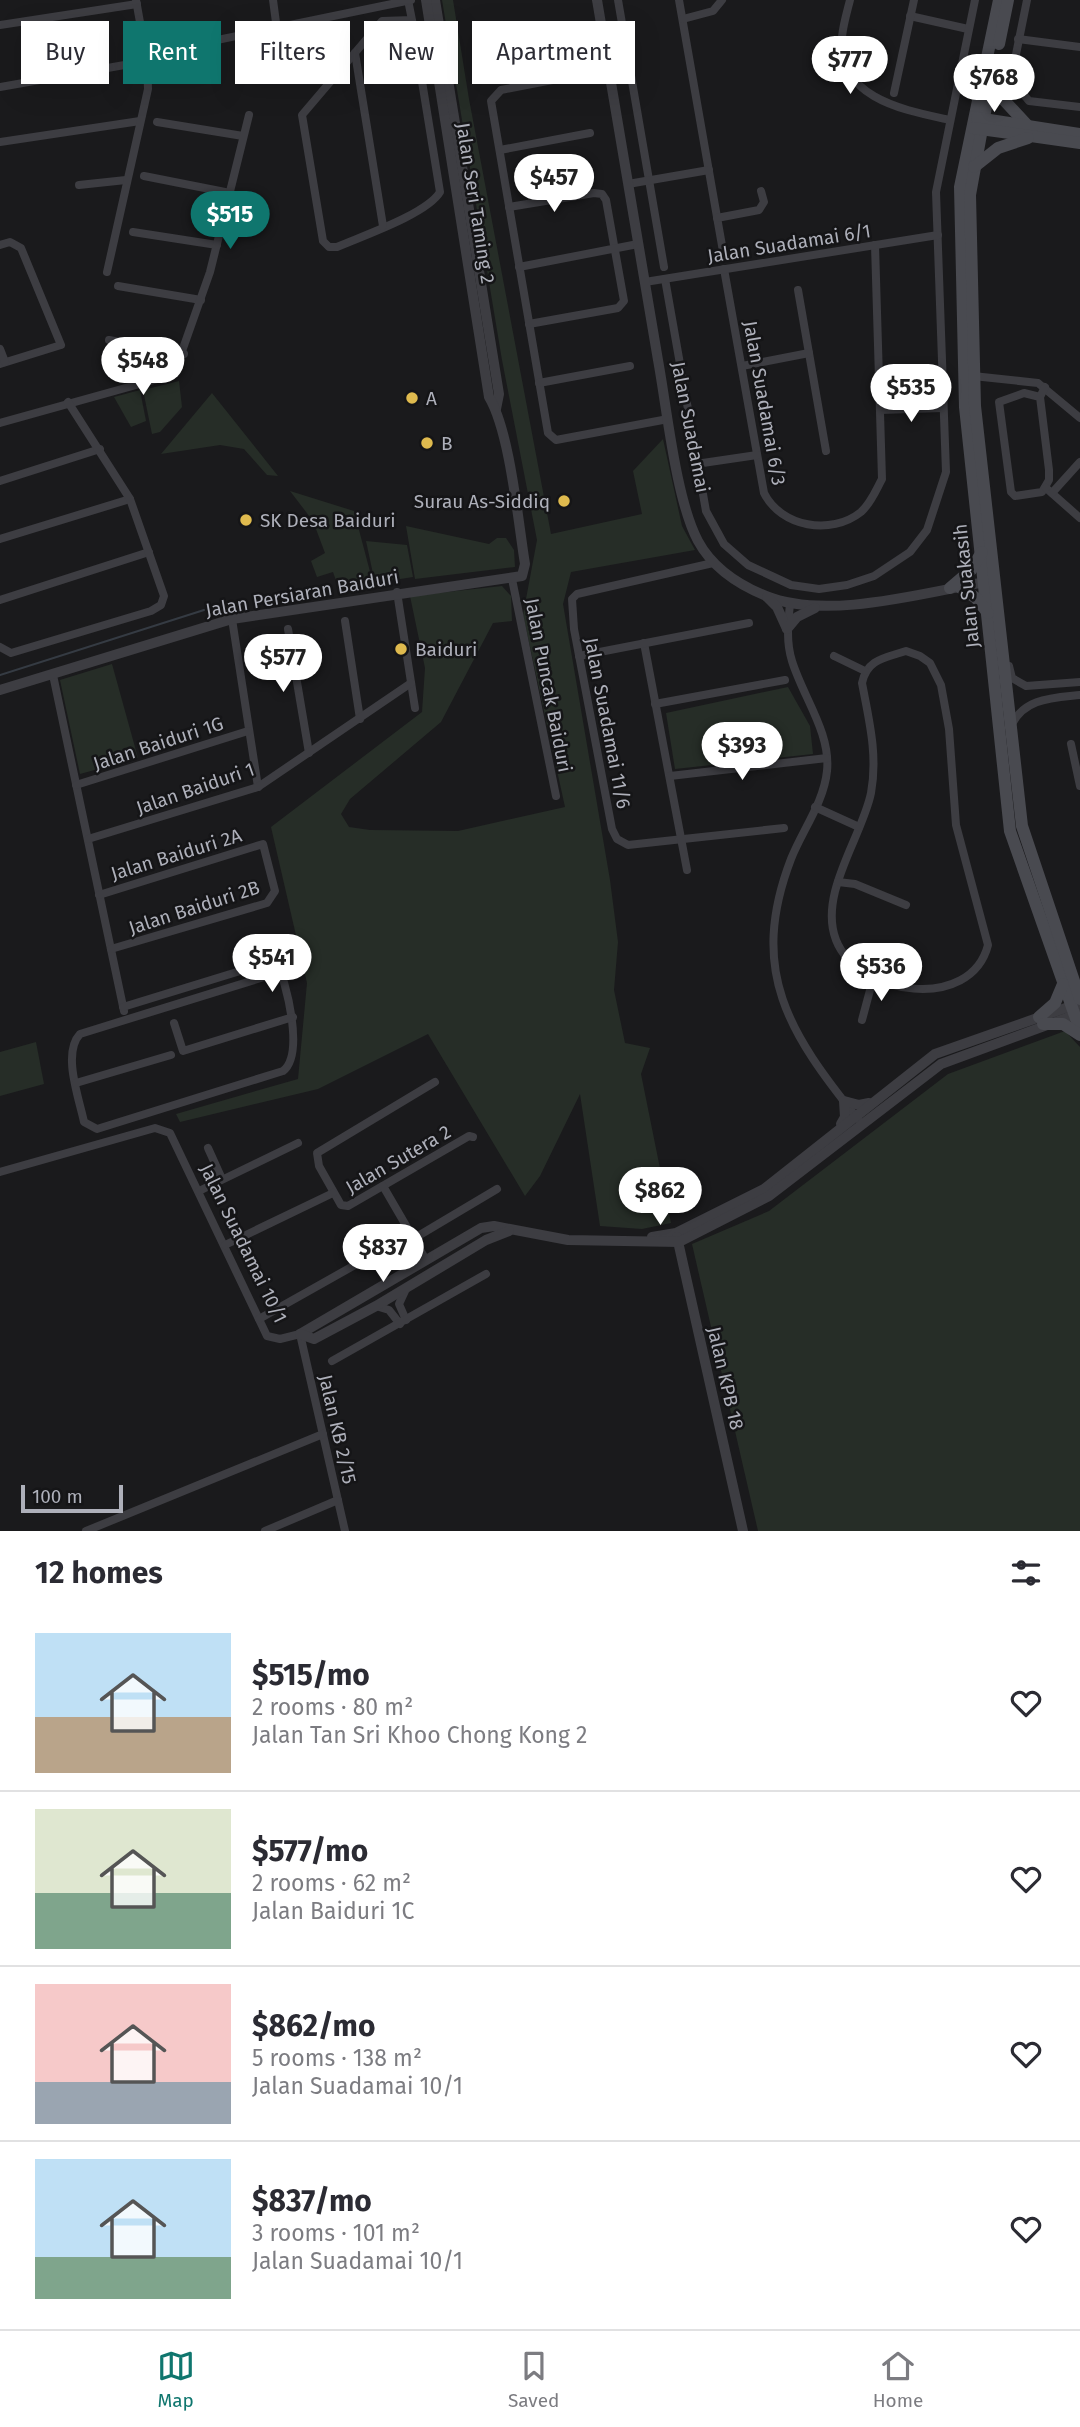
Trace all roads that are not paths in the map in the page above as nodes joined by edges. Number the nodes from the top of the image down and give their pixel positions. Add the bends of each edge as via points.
1 (273, 0) edge
2 (430, 0) edge
3 (597, 0) edge
4 (618, 0) edge
5 (679, 0) edge
6 (722, 0) edge
7 (850, 0) edge
8 (914, 0) edge
9 (975, 0) edge
10 (999, 0) edge
11 (1008, 0) edge
12 (1027, 0) edge
13 (410, 1) edge
14 (137, 2) edge
15 (910, 16) junction
16 (682, 19) junction
17 (412, 20) junction
18 (140, 21) edge
19 (276, 21) edge
20 (318, 21) edge
21 (601, 21) edge
22 (0, 25) edge
23 (968, 29) junction
24 (1018, 39) junction
25 (1080, 48) edge
26 (355, 53) junction
27 (123, 65) edge
28 (991, 79) junction
29 (148, 84) edge
30 (532, 84) edge
31 (611, 84) edge
32 (0, 87) edge
33 (894, 93) dead end
34 (1080, 107) edge
35 (249, 115) dead end
36 (950, 120) junction
37 (140, 121) junction
38 (157, 122) dead end
39 (978, 123) junction
40 (1032, 131) junction
41 (590, 133) dead end
42 (1080, 134) edge
43 (243, 136) junction
44 (0, 142) edge
45 (1080, 143) edge
46 (500, 150) junction
47 (974, 167) junction
48 (709, 170) junction
49 (144, 176) dead end
50 (126, 180) junction
51 (648, 180) junction
52 (628, 184) junction
53 (79, 185) dead end
54 (761, 191) dead end
55 (230, 193) junction
56 (509, 207) junction
57 (717, 218) junction
58 (383, 226) junction
59 (133, 233) dead end
60 (939, 235) junction
61 (638, 244) junction
62 (0, 245) edge
63 (217, 245) junction
64 (875, 245) junction
65 (616, 249) junction
66 (724, 257) dead end
67 (519, 267) junction
68 (663, 267) dead end
69 (724, 269) junction
70 (107, 272) dead end
71 (665, 279) junction
72 (645, 282) junction
73 (118, 286) dead end
74 (798, 290) dead end
75 (201, 300) junction
76 (529, 324) junction
77 (109, 340) dead end
78 (0, 349) edge
79 (810, 353) junction
80 (184, 354) junction
81 (3, 363) edge
82 (630, 366) dead end
83 (741, 366) junction
84 (974, 376) junction
85 (539, 383) junction
86 (1045, 387) junction
87 (1040, 397) junction
88 (68, 402) junction
89 (942, 408) junction
90 (880, 410) junction
91 (1080, 418) edge
92 (668, 419) junction
93 (0, 423) edge
94 (100, 449) junction
95 (826, 451) dead end
96 (757, 455) junction
97 (1080, 462) edge
98 (696, 464) junction
99 (0, 481) edge
100 (1049, 490) junction
101 (130, 499) junction
102 (1080, 518) edge
103 (0, 539) edge
104 (149, 552) junction
105 (982, 552) junction
106 (713, 563) junction
107 (512, 579) junction
108 (991, 581) junction
109 (954, 587) junction
110 (397, 592) junction
111 (766, 596) junction
112 (0, 600) edge
113 (790, 604) junction
114 (816, 607) junction
115 (988, 613) junction
116 (232, 619) junction
117 (345, 621) dead end
118 (750, 622) dead end
119 (288, 629) dead end
120 (788, 629) junction
121 (644, 643) junction
122 (0, 647) edge
123 (1002, 654) junction
124 (579, 656) junction
125 (834, 656) dead end
126 (865, 671) junction
127 (53, 675) junction
128 (785, 680) dead end
129 (1080, 682) edge
130 (411, 684) junction
131 (0, 690) edge
132 (1078, 697) edge
133 (655, 704) junction
134 (415, 708) dead end
135 (360, 719) junction
136 (1011, 726) junction
137 (248, 731) junction
138 (1070, 744) dead end
139 (309, 753) junction
140 (827, 758) junction
141 (1079, 772) edge
142 (670, 776) junction
143 (76, 785) junction
144 (1080, 786) edge
145 (258, 787) junction
146 (556, 796) dead end
147 (815, 807) junction
148 (859, 827) junction
149 (784, 828) dead end
150 (88, 839) junction
151 (682, 840) junction
152 (263, 844) joint
153 (687, 870) dead end
154 (838, 882) junction
155 (99, 895) junction
156 (906, 905) dead end
157 (111, 949) junction
158 (280, 972) junction
159 (873, 979) junction
160 (1063, 984) junction
161 (123, 1007) junction
162 (1077, 1007) edge
163 (292, 1017) junction
164 (125, 1019) junction
165 (862, 1020) dead end
166 (1041, 1021) junction
167 (174, 1023) dead end
168 (1080, 1033) edge
169 (171, 1055) dead end
170 (436, 1082) dead end
171 (76, 1083) junction
172 (844, 1101) junction
173 (870, 1103) junction
174 (858, 1119) junction
175 (840, 1127) junction
176 (473, 1137) dead end
177 (298, 1143) dead end
178 (208, 1148) dead end
179 (0, 1172) edge
180 (222, 1179) junction
181 (383, 1186) junction
182 (203, 1189) junction
183 (497, 1189) dead end
184 (333, 1192) junction
185 (509, 1231) junction
186 (414, 1236) junction
187 (677, 1237) junction
188 (229, 1243) junction
189 (426, 1260) junction
190 (486, 1274) dead end
191 (406, 1288) junction
192 (376, 1306) junction
193 (259, 1319) junction
194 (403, 1322) junction
195 (300, 1334) junction
196 (332, 1361) dead end
197 (323, 1434) junction
198 (338, 1500) junction
199 (111, 1521) junction
200 (86, 1531) edge
201 (114, 1531) edge
202 (265, 1531) edge
203 (345, 1531) edge
204 (743, 1531) edge

1 - 19 street
2 - 13 street
2 - 107 street, Jalan Seri Taming 2 via 489,397 496,409 525,564 522,576
3 - 21 street, Jalan Suadamai
4 - 51 street
5 - 16 street
6 - 16 street via 713,11
7 - 36 street via 842,36 851,76 879,102
8 - 15 street
9 - 23 street
10 - 39 main road
11 - 28 main road
12 - 24 street
13 - 17 street
13 - 20 street
14 - 18 street
14 - 22 street
15 - 23 street
15 - 33 street
16 - 48 street
17 - 26 street via 382,21
17 - 58 street via 440,192 435,201
23 - 36 street
24 - 25 street
24 - 34 street via 1010,74 1030,101
26 - 58 street
26 - 58 street via 302,115 323,241 337,247
27 - 32 street
28 - 39 main road
28 - 40 main road
29 - 37 street
30 - 46 street via 501,90 491,101
31 - 52 street, Jalan Suadamai
35 - 43 street
36 - 60 street via 936,192
37 - 44 street
37 - 50 street
38 - 43 street
39 - 40 main road
39 - 47 main road, Jalan Suakasih
39 - 105 main road, Jalan Suakasih via 960,187 965,407
40 - 42 main road
40 - 45 main road
40 - 47 main road
41 - 46 street
43 - 55 street
46 - 56 street
47 - 84 main road, Jalan Suakasih via 970,195
48 - 51 street
48 - 57 street
49 - 55 street
50 - 53 street
50 - 70 street
51 - 52 street
51 - 68 street
52 - 61 street, Jalan Suadamai
54 - 57 street via 764,202 760,210
55 - 63 street
56 - 65 street via 602,194
56 - 67 street
57 - 66 street
59 - 63 street
60 - 64 street, Jalan Suadamai 6/1
60 - 89 street
61 - 65 street
61 - 72 street, Jalan Suadamai
62 - 81 street via 10,242 21,248 61,345
63 - 75 street
64 - 69 street, Jalan Suadamai 6/1
64 - 90 street, Jalan Suadamai 6/3
65 - 67 street
65 - 76 street via 624,301 618,308
67 - 76 street
69 - 71 street, Jalan Suadamai 6/1
69 - 83 street, Jalan Suadamai 6/3
71 - 72 street, Jalan Suadamai 6/1
71 - 98 street
72 - 92 street, Jalan Suadamai
73 - 75 street
74 - 79 street
75 - 80 street
76 - 85 street
77 - 80 street
78 - 81 street
79 - 83 street
79 - 95 street
80 - 88 street via 173,375
82 - 85 street
83 - 96 street, Jalan Suadamai 6/3
84 - 86 street
84 - 108 main road, Jalan Suakasih
85 - 92 street via 548,433 556,440
86 - 87 street
86 - 91 street
87 - 100 street
87 - 100 street via 1024,393 999,402 1011,492 1015,496
88 - 93 street
88 - 94 street
89 - 90 street
89 - 98 street via 946,472 927,530 896,564 847,585 819,589 791,585 734,554 706,511
90 - 96 street, Jalan Suadamai 6/3 via 882,479 867,506 839,522 820,526 798,523 774,509 764,493
92 - 106 street, Jalan Suadamai via 689,522
94 - 99 street
94 - 101 street
96 - 98 street
97 - 100 street
100 - 102 street
101 - 103 street
101 - 104 street
104 - 112 street
104 - 122 street via 164,596 162,605 11,653
105 - 108 main road, Jalan Suakasih
105 - 109 main road
106 - 111 street, Jalan Suadamai
106 - 124 street, Jalan Suadamai 11/6 via 577,594 572,598
107 - 110 street, Jalan Persiaran Baiduri
107 - 146 street, Jalan Puncak Baiduri
108 - 109 street, Jalan Suadamai
108 - 115 main road, Jalan Suakasih
108 - 123 main road, Jalan Suakasih
109 - 114 street, Jalan Suadamai
109 - 115 main road via 976,598
110 - 116 street, Jalan Persiaran Baiduri
110 - 130 street
111 - 113 street, Jalan Suadamai
111 - 120 street
113 - 114 street, Jalan Suadamai
113 - 120 street
114 - 120 street via 797,617
115 - 160 main road, Jalan Suakasih via 1010,831
116 - 127 street, Jalan Persiaran Baiduri
116 - 137 street
117 - 135 street
118 - 121 street
119 - 139 street
120 - 140 street via 791,659 819,725
121 - 124 street
121 - 133 street
123 - 129 street via 1018,684
123 - 136 main road, Jalan Suakasih
124 - 151 street, Jalan Suadamai 11/6 via 611,829 628,845
125 - 126 street
126 - 148 street via 862,683 876,756 867,811
126 - 159 street via 869,663 906,651 920,656 937,672 949,729 956,825 988,945 977,968 953,983 907,988
127 - 131 street, Jalan Persiaran Baiduri
127 - 143 street
128 - 133 street
130 - 134 street
130 - 135 street, Jalan Baiduri 1
132 - 136 street via 1045,699 1024,707
133 - 142 street
135 - 139 street, Jalan Baiduri 1
136 - 162 main road, Jalan Suakasih via 1022,827
137 - 143 street, Jalan Baiduri 1G
137 - 145 street
138 - 141 street
139 - 145 street, Jalan Baiduri 1
140 - 142 street
140 - 147 street
141 - 144 street
142 - 151 street
143 - 150 street
145 - 150 street, Jalan Baiduri 1
147 - 148 street
147 - 172 street via 783,878 773,951 780,1000 790,1022 819,1071
148 - 154 street
149 - 151 street
150 - 155 street
151 - 153 street
152 - 155 street, Jalan Baiduri 2A
152 - 157 street, Jalan Baiduri 2B via 275,891 267,903
154 - 156 street
154 - 159 street via 832,920 835,938 845,958
155 - 157 street
157 - 161 street
158 - 161 street via 276,960
158 - 163 street
158 - 164 street
159 - 165 street
160 - 162 main road, Jalan Suakasih
160 - 166 main road
161 - 164 street
162 - 166 street, Jalan Suadamai 10/1
162 - 168 main road, Jalan Suakasih
163 - 167 street via 183,1051
163 - 171 street via 290,1063 283,1071 132,1119 90,1128 84,1122
164 - 171 street via 80,1034 73,1041
166 - 168 main road via 1063,1024
166 - 173 street, Jalan Suadamai 10/1 via 935,1054
166 - 174 street, Jalan Suadamai 10/1 via 941,1064
169 - 171 street
170 - 184 street, Jalan Sutera 2 via 317,1153
172 - 173 street
172 - 174 street
172 - 175 street
173 - 174 street, Jalan Suadamai 10/1
174 - 175 street, Jalan Suadamai 10/1
174 - 187 street, Jalan Suadamai 10/1 via 769,1196
175 - 187 street, Jalan Suadamai 10/1 via 764,1189
176 - 181 street, Jalan Sutera 2
177 - 180 street
178 - 180 street
179 - 182 street, Jalan Suadamai 10/1 via 155,1128 174,1137
180 - 182 street
181 - 184 street, Jalan Sutera 2 via 348,1206 341,1205
181 - 186 street
182 - 188 street, Jalan Suadamai 10/1
183 - 186 street
184 - 188 street
185 - 187 street, Jalan Suadamai 10/1 via 568,1240
185 - 189 street, Jalan Suadamai 10/1 via 481,1228
185 - 191 street, Jalan Suadamai 10/1
186 - 189 street
186 - 193 street
187 - 204 street, Jalan KPB 18
188 - 193 street, Jalan Suadamai 10/1
189 - 195 street, Jalan Suadamai 10/1
190 - 194 street
191 - 192 street, Jalan Suadamai 10/1
191 - 194 street via 399,1304
192 - 194 street
192 - 195 street, Jalan Suadamai 10/1 via 314,1339
193 - 195 street, Jalan Suadamai 10/1 via 267,1336 280,1339
194 - 196 street
195 - 197 street, Jalan KB 2/15
197 - 198 street, Jalan KB 2/15
197 - 199 street
198 - 202 street
198 - 203 street, Jalan KB 2/15
199 - 200 street
199 - 201 street

